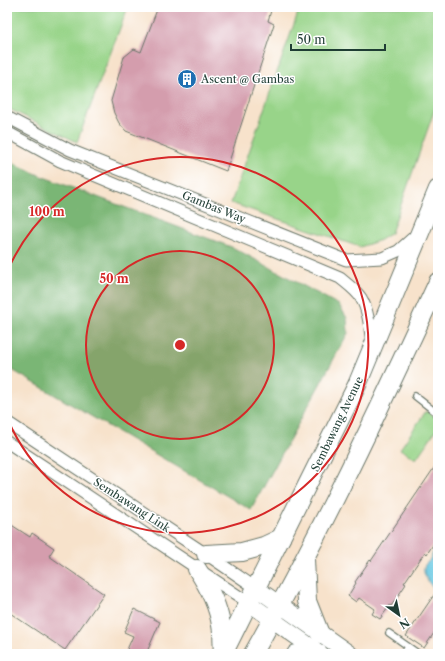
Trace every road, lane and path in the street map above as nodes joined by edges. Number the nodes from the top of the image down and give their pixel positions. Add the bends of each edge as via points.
1 (7, 116) edge
2 (7, 132) edge
3 (438, 189) edge
4 (421, 230) junction
5 (438, 282) edge
6 (372, 348) junction
7 (415, 396) dead end
8 (438, 414) edge
9 (7, 422) edge
10 (7, 442) edge
11 (281, 538) junction
12 (305, 558) junction
13 (202, 561) junction
14 (252, 595) junction
15 (276, 612) junction
16 (389, 633) dead end
17 (320, 634) junction
18 (408, 647) junction
19 (223, 654) edge
20 (253, 654) edge
21 (296, 654) edge
22 (306, 654) edge
23 (321, 654) edge
24 (350, 654) edge
25 (403, 654) edge
26 (419, 654) edge

1 - 4 street, Gambas Way via 70,150 346,260 382,258 398,251
2 - 6 street, Gambas Way via 60,161 340,278 362,299 368,318
3 - 4 main road, Sembawang Avenue
4 - 6 main road, Sembawang Avenue
5 - 12 main road via 384,399
6 - 11 main road, Sembawang Avenue via 357,385
7 - 8 lane
9 - 13 street, Sembawang Link
10 - 13 street, Sembawang Link
11 - 13 main road via 264,546
11 - 14 main road, Sembawang Avenue
12 - 15 main road
12 - 17 main road via 307,601
13 - 14 street, Sembawang Link
13 - 14 street, Sembawang Link
13 - 19 main road via 221,625
14 - 15 main road
14 - 19 main road, Sembawang Avenue
15 - 17 main road
15 - 20 main road
15 - 23 main road
16 - 18 lane
17 - 24 main road
18 - 25 lane
18 - 26 lane
21 - 22 main road

